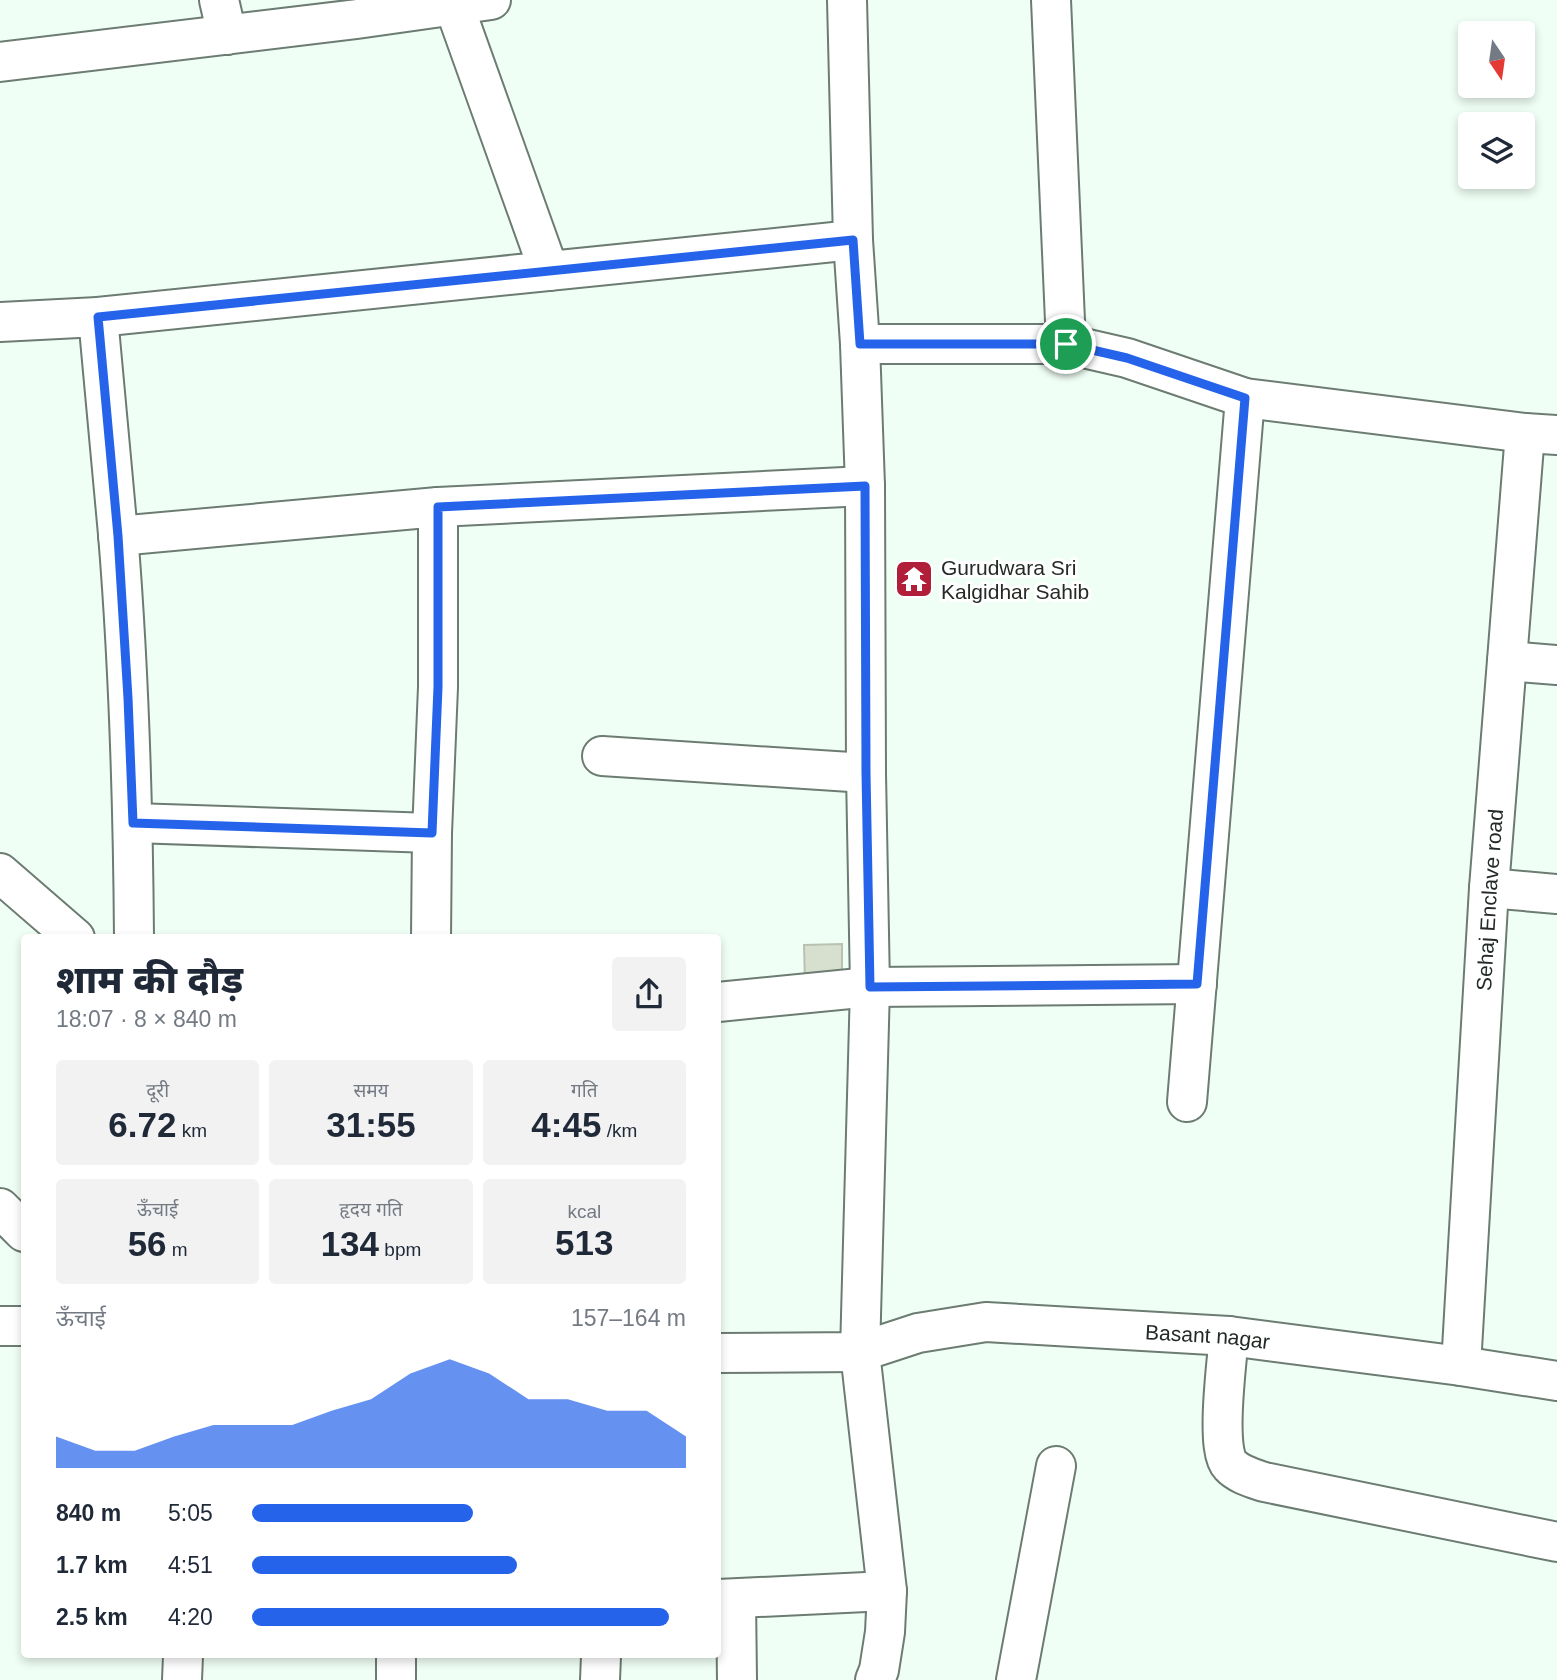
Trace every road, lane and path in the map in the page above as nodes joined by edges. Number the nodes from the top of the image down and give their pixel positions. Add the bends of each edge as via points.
1 (847, 0) edge
2 (1051, 0) edge
3 (466, 2) edge
4 (223, 18) edge
5 (0, 62) edge
6 (853, 240) junction
7 (549, 271) junction
8 (98, 317) junction
9 (0, 322) edge
10 (860, 344) junction
11 (1066, 344) junction
12 (1245, 398) junction
13 (1541, 434) edge
14 (865, 486) junction
15 (438, 507) junction
16 (118, 536) junction
17 (1507, 661) junction
18 (1557, 666) edge
19 (602, 756) dead end
20 (866, 773) junction
21 (133, 823) junction
22 (432, 833) junction
23 (0, 873) edge
24 (1489, 888) junction
25 (1557, 894) edge
26 (70, 934) edge
27 (134, 934) edge
28 (431, 934) edge
29 (1197, 984) junction
30 (870, 987) junction
31 (721, 1002) edge
32 (1187, 1102) dead end
33 (0, 1208) edge
34 (21, 1229) edge
35 (0, 1326) edge
36 (21, 1326) edge
37 (1229, 1336) junction
38 (860, 1352) junction
39 (721, 1353) edge
40 (1461, 1366) junction
41 (1557, 1381) edge
42 (1056, 1466) dead end
43 (1557, 1542) edge
44 (887, 1591) junction
45 (727, 1599) edge
46 (183, 1658) edge
47 (396, 1658) edge
48 (601, 1658) edge
49 (182, 1680) edge
50 (396, 1680) edge
51 (600, 1680) edge
52 (737, 1680) edge
53 (876, 1680) edge
54 (1016, 1680) edge

1 - 6 street
2 - 11 street
3 - 4 street
3 - 7 street
4 - 5 street
6 - 7 street
6 - 10 street
7 - 8 street
8 - 9 street
8 - 16 street
10 - 11 street
10 - 14 street
11 - 12 street via 1127,358
12 - 13 street
12 - 29 street
13 - 17 street, Sehaj Enclave road
14 - 15 street
14 - 20 street
15 - 16 street
15 - 22 street
16 - 21 street
17 - 18 street
17 - 24 street, Sehaj Enclave road
19 - 20 street
20 - 30 street
21 - 22 street
21 - 27 street
22 - 28 street
23 - 26 street
24 - 25 street
24 - 40 street, Sehaj Enclave road
29 - 30 street
29 - 32 street
30 - 31 street
30 - 38 street
33 - 34 street
35 - 36 street
37 - 38 street, Basant nagar via 986,1322 918,1333
37 - 40 street, Basant nagar
37 - 43 street via 1223,1454 1229,1465 1246,1476
38 - 39 street, Basant nagar
38 - 44 street
40 - 41 street, Basant nagar
42 - 54 street
44 - 45 street
44 - 53 street
45 - 52 street
46 - 49 street
47 - 50 street
48 - 51 street

